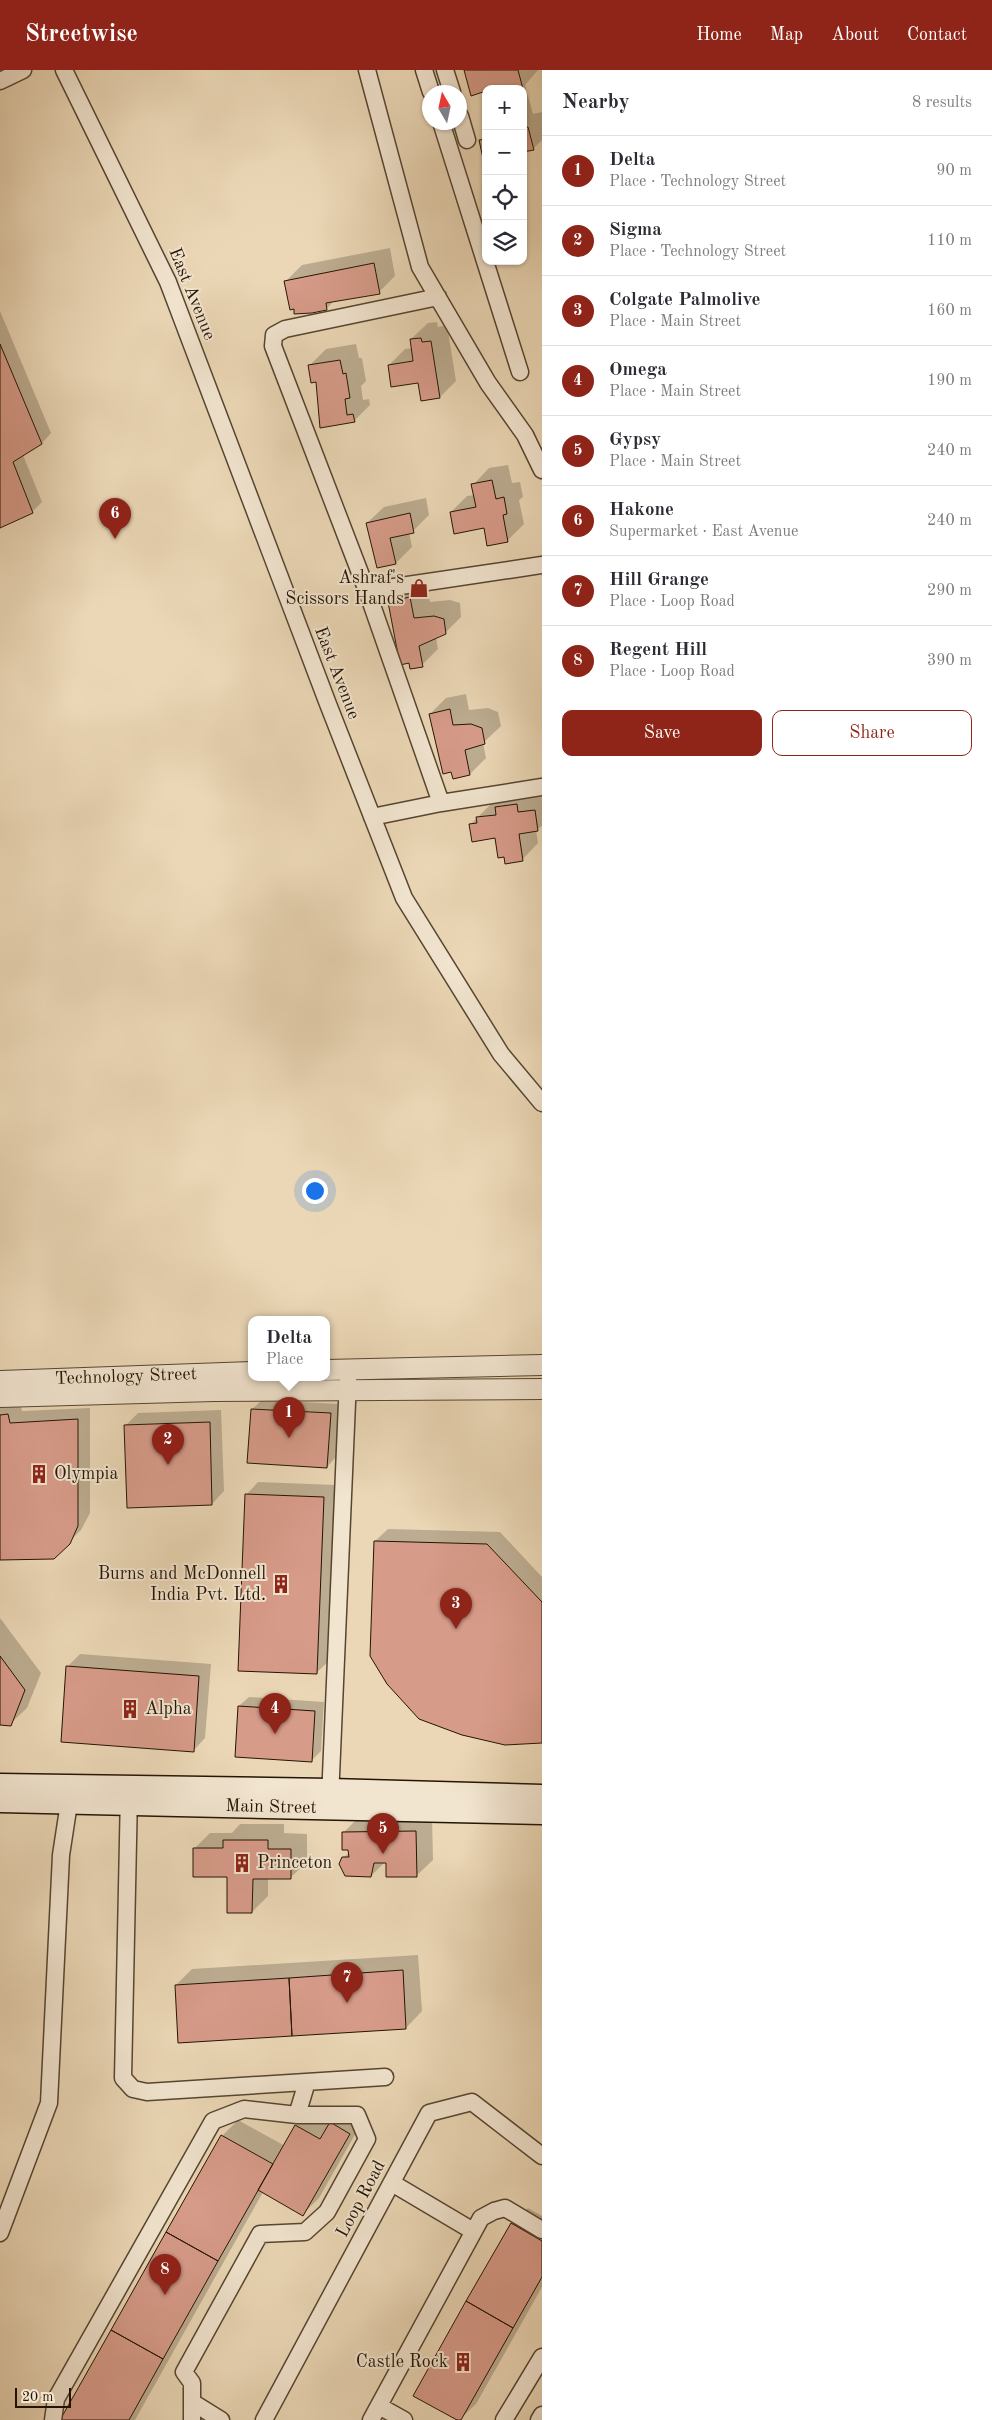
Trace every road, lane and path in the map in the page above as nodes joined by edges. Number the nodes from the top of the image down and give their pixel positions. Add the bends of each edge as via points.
1 (23, 70) edge
2 (64, 70) edge
3 (367, 70) edge
4 (424, 70) edge
5 (445, 70) edge
6 (0, 81) edge
7 (429, 85) edge
8 (450, 85) edge
9 (443, 130) edge
10 (464, 130) edge
11 (467, 140) dead end
12 (438, 297) junction
13 (520, 372) dead end
14 (542, 470) edge
15 (542, 565) edge
16 (367, 591) junction
17 (542, 787) edge
18 (441, 802) junction
19 (372, 817) junction
20 (542, 1103) edge
21 (542, 1366) edge
22 (348, 1369) junction
23 (330, 1370) edge
24 (248, 1372) edge
25 (0, 1381) edge
26 (130, 1385) junction
27 (542, 1389) edge
28 (348, 1390) junction
29 (0, 1396) edge
30 (0, 1785) edge
31 (129, 1795) junction
32 (542, 1796) edge
33 (330, 1799) junction
34 (0, 1801) edge
35 (69, 1803) junction
36 (542, 1813) edge
37 (385, 2077) dead end
38 (307, 2082) junction
39 (297, 2115) junction
40 (542, 2156) edge
41 (392, 2183) junction
42 (542, 2230) edge
43 (473, 2231) junction
44 (0, 2233) edge
45 (542, 2357) edge
46 (192, 2402) junction
47 (375, 2413) edge
48 (542, 2415) edge
49 (53, 2420) edge
50 (192, 2420) edge
51 (221, 2420) edge
52 (264, 2420) edge
53 (404, 2420) edge
54 (504, 2420) edge
55 (539, 2420) edge

1 - 6 street
2 - 19 street, East Avenue via 168,282
3 - 12 street via 420,267
4 - 7 street
5 - 8 street
9 - 13 street
10 - 11 street
12 - 14 street via 488,383 525,435
12 - 16 street via 284,329 274,335 273,346
15 - 16 street
16 - 18 street
17 - 18 street
18 - 19 street
19 - 20 street, East Avenue via 404,898 501,1054
21 - 22 street
22 - 23 street
22 - 28 street
24 - 26 street, Technology Street
25 - 26 street, Technology Street
26 - 28 street
26 - 29 street
27 - 28 street
28 - 33 street
30 - 31 main road, Main Street
31 - 33 main road, Main Street
31 - 35 main road, Main Street
31 - 38 street via 123,2078 133,2089 147,2092
32 - 33 main road, Main Street
33 - 36 main road, Main Street
34 - 35 main road, Main Street
35 - 44 street via 62,1856 49,2103
37 - 38 street
38 - 39 street
39 - 46 street via 358,2115 367,2139 328,2212 305,2232 260,2234 184,2372 192,2383
39 - 49 street via 244,2108 213,2121 56,2398
40 - 41 street, Loop Road via 472,2102 429,2113
41 - 43 street
41 - 52 street, Loop Road
42 - 43 street via 505,2208 486,2214
43 - 47 street
45 - 54 street
46 - 50 street
46 - 51 street
47 - 53 street
48 - 55 street

